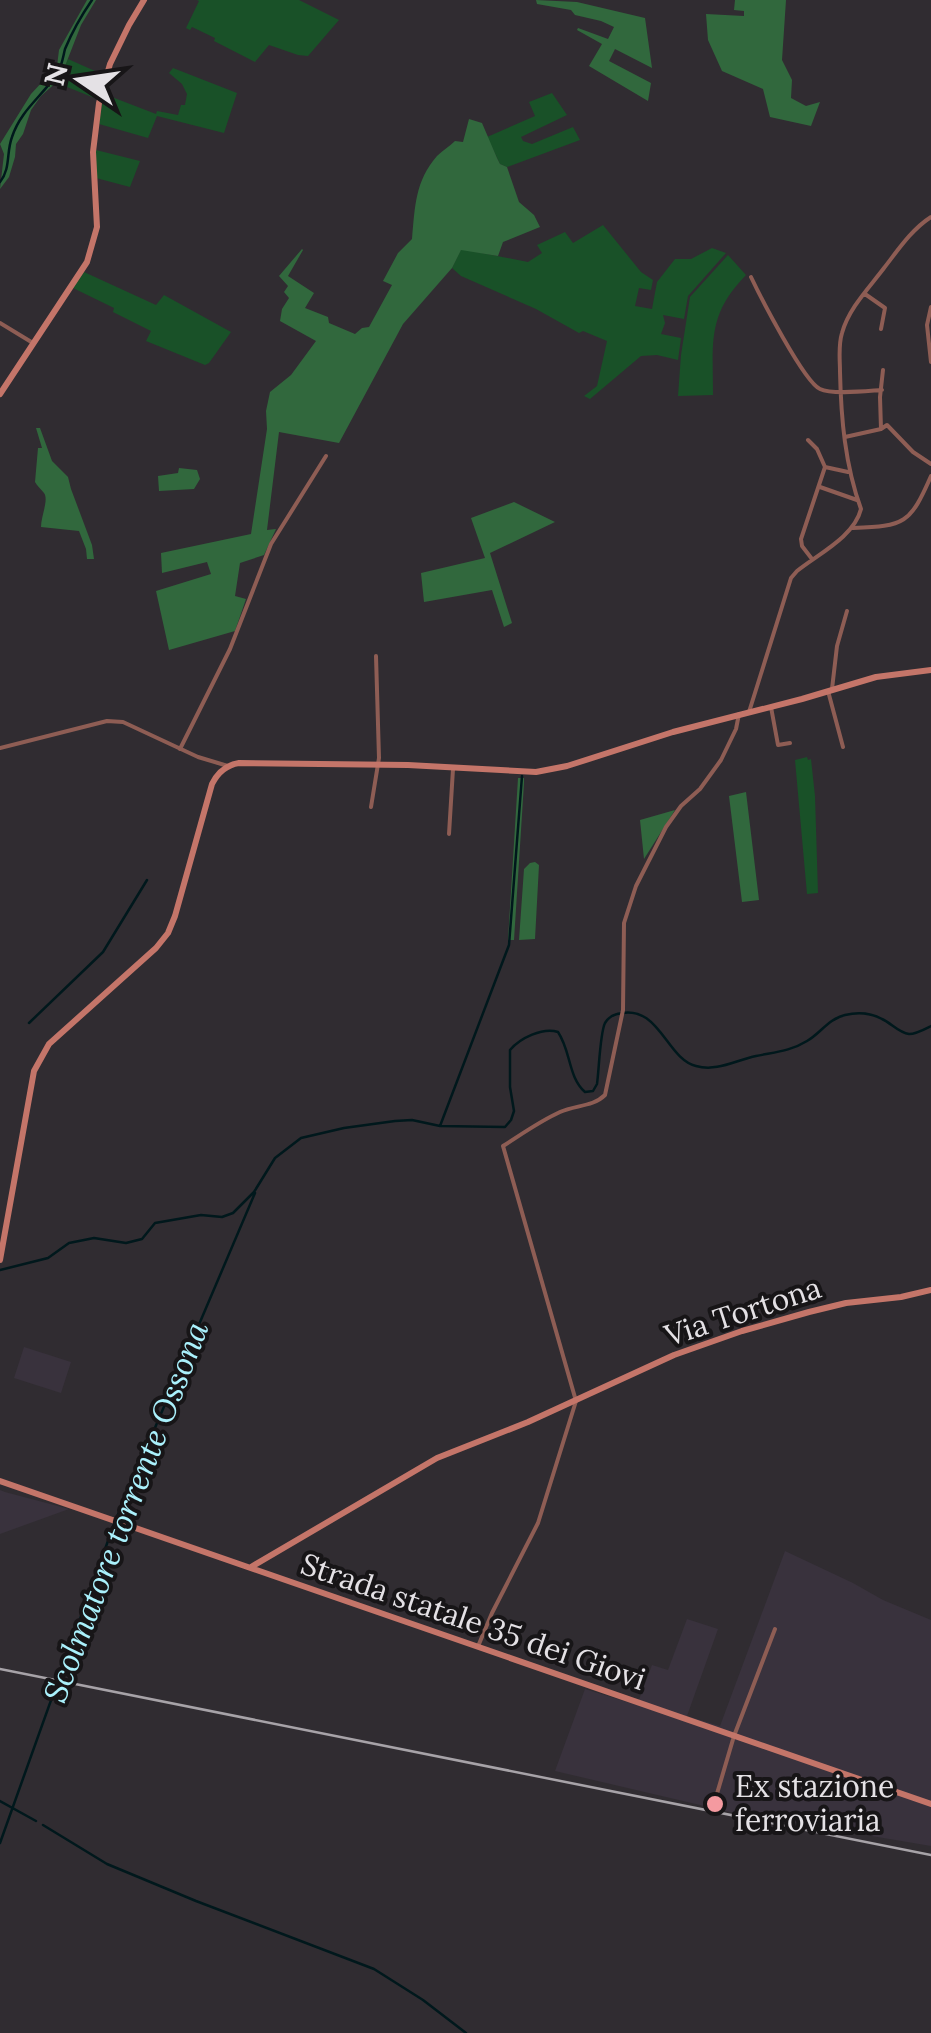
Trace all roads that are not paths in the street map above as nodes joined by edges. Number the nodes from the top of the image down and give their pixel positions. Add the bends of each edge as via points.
1 (144, 0) edge
2 (931, 216) edge
3 (751, 277) dead end
4 (865, 294) junction
5 (931, 307) edge
6 (0, 322) edge
7 (880, 329) dead end
8 (33, 343) junction
9 (931, 362) edge
10 (883, 370) dead end
11 (882, 390) junction
12 (840, 391) junction
13 (0, 394) edge
14 (882, 429) junction
15 (845, 436) junction
16 (808, 440) dead end
17 (326, 456) dead end
18 (931, 464) edge
19 (826, 467) junction
20 (848, 472) junction
21 (931, 476) edge
22 (820, 487) junction
23 (857, 500) junction
24 (853, 528) junction
25 (812, 559) junction
26 (847, 611) dead end
27 (376, 656) dead end
28 (931, 670) edge
29 (830, 690) junction
30 (771, 707) junction
31 (749, 712) junction
32 (739, 714) junction
33 (790, 742) dead end
34 (843, 747) dead end
35 (0, 748) edge
36 (180, 749) junction
37 (378, 764) junction
38 (228, 766) junction
39 (453, 767) junction
40 (371, 807) dead end
41 (449, 834) dead end
42 (0, 1260) edge
43 (931, 1290) edge
44 (576, 1401) junction
45 (0, 1481) edge
46 (250, 1568) junction
47 (774, 1629) dead end
48 (478, 1647) junction
49 (734, 1736) junction
50 (716, 1797) dead end
51 (931, 1804) edge

1 - 8 main road via 98,103 96,227 87,262
2 - 4 street
3 - 12 street via 814,385
4 - 7 street via 884,308
4 - 12 street via 841,336
5 - 9 street
6 - 8 street
8 - 13 main road
10 - 11 street
11 - 12 street
11 - 14 street
12 - 15 street
14 - 15 street
14 - 18 street via 887,426
15 - 20 street
16 - 19 street
17 - 36 street via 271,544
19 - 20 street
19 - 22 street
20 - 23 street
21 - 24 street via 910,516
22 - 23 street
22 - 25 street via 801,539
23 - 24 street via 861,509
24 - 25 street
25 - 31 street via 790,580
26 - 29 street
27 - 37 street
28 - 29 main road
29 - 30 main road
29 - 34 street
30 - 31 main road
30 - 33 street via 778,745
31 - 32 main road
32 - 39 main road via 550,770
32 - 44 street via 721,760 680,806 636,886 624,923 623,1010 605,1095 503,1146
35 - 36 street via 107,721
36 - 38 street
37 - 38 main road
37 - 39 main road
37 - 40 street
38 - 42 main road via 212,784 168,933 40,1057
39 - 41 street
43 - 44 main road, Via Tortona via 742,1330
44 - 46 main road, Via Tortona via 436,1458
44 - 48 street via 538,1523
45 - 46 main road, Strada statale 35 dei Giovi
46 - 48 main road, Strada statale 35 dei Giovi
47 - 49 street
48 - 49 main road, Strada statale 35 dei Giovi
49 - 50 street
49 - 51 main road, Strada statale 35 dei Giovi

